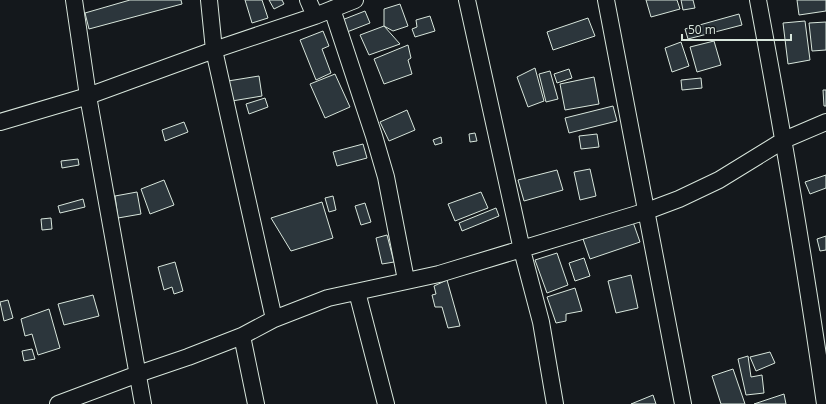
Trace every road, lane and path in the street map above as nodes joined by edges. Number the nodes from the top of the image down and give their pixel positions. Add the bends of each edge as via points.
1 (74, 0) edge
2 (209, 0) edge
3 (308, 0) edge
4 (355, 0) edge
5 (467, 0) edge
6 (606, 0) edge
7 (758, 0) edge
8 (332, 9) junction
9 (315, 16) junction
10 (214, 50) junction
11 (88, 96) junction
12 (0, 122) edge
13 (826, 122) edge
14 (784, 140) junction
15 (647, 211) junction
16 (522, 250) junction
17 (406, 280) junction
18 (357, 292) junction
19 (274, 319) junction
20 (242, 336) junction
21 (138, 374) junction
22 (58, 404) edge
23 (143, 404) edge
24 (256, 404) edge
25 (386, 404) edge
26 (555, 404) edge
27 (683, 404) edge
28 (825, 404) edge

1 - 11 street
2 - 10 street
3 - 9 street
4 - 8 street
5 - 16 street
6 - 15 street
7 - 14 street
8 - 9 street
8 - 17 street via 386,177
9 - 10 street
10 - 11 street
10 - 19 street
11 - 12 street
11 - 21 street
13 - 14 street
14 - 15 street via 718,180
14 - 28 street
15 - 16 street
15 - 27 street
16 - 17 street via 439,274
16 - 26 street via 541,322
17 - 18 street
18 - 19 street via 328,298
18 - 25 street
19 - 20 street
20 - 21 street
20 - 24 street
21 - 22 street
21 - 23 street

